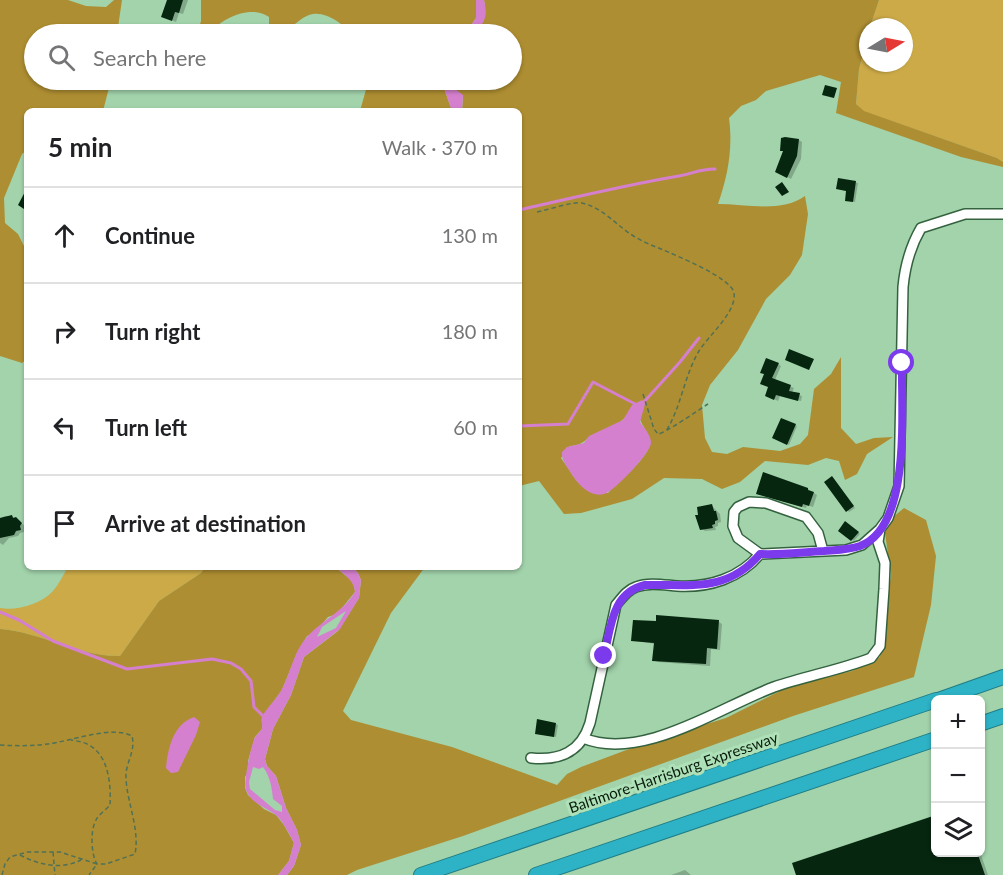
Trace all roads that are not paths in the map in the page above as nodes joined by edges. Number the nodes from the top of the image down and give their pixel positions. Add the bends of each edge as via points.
1 (1003, 214) edge
2 (880, 529) junction
3 (824, 551) junction
4 (760, 554) junction
5 (1003, 678) edge
6 (952, 695) edge
7 (931, 702) edge
8 (1003, 716) edge
9 (985, 723) edge
10 (584, 738) junction
11 (931, 741) edge
12 (531, 758) dead end
13 (421, 875) edge
14 (536, 875) edge

1 - 2 lane via 965,214 921,228 910,252 903,288 899,486
2 - 3 lane via 862,545
2 - 10 lane via 884,589 880,646 872,658 772,688 652,738 618,744
3 - 4 lane
3 - 4 lane via 818,533 806,517 766,503 749,502 734,512 732,526 738,538
4 - 10 lane via 750,566 720,581 701,586 645,585 622,596 616,606
5 - 6 highway, Baltimore-Harrisburg Expressway
7 - 13 highway, Baltimore-Harrisburg Expressway
8 - 9 highway
10 - 12 lane via 555,759
11 - 14 highway

